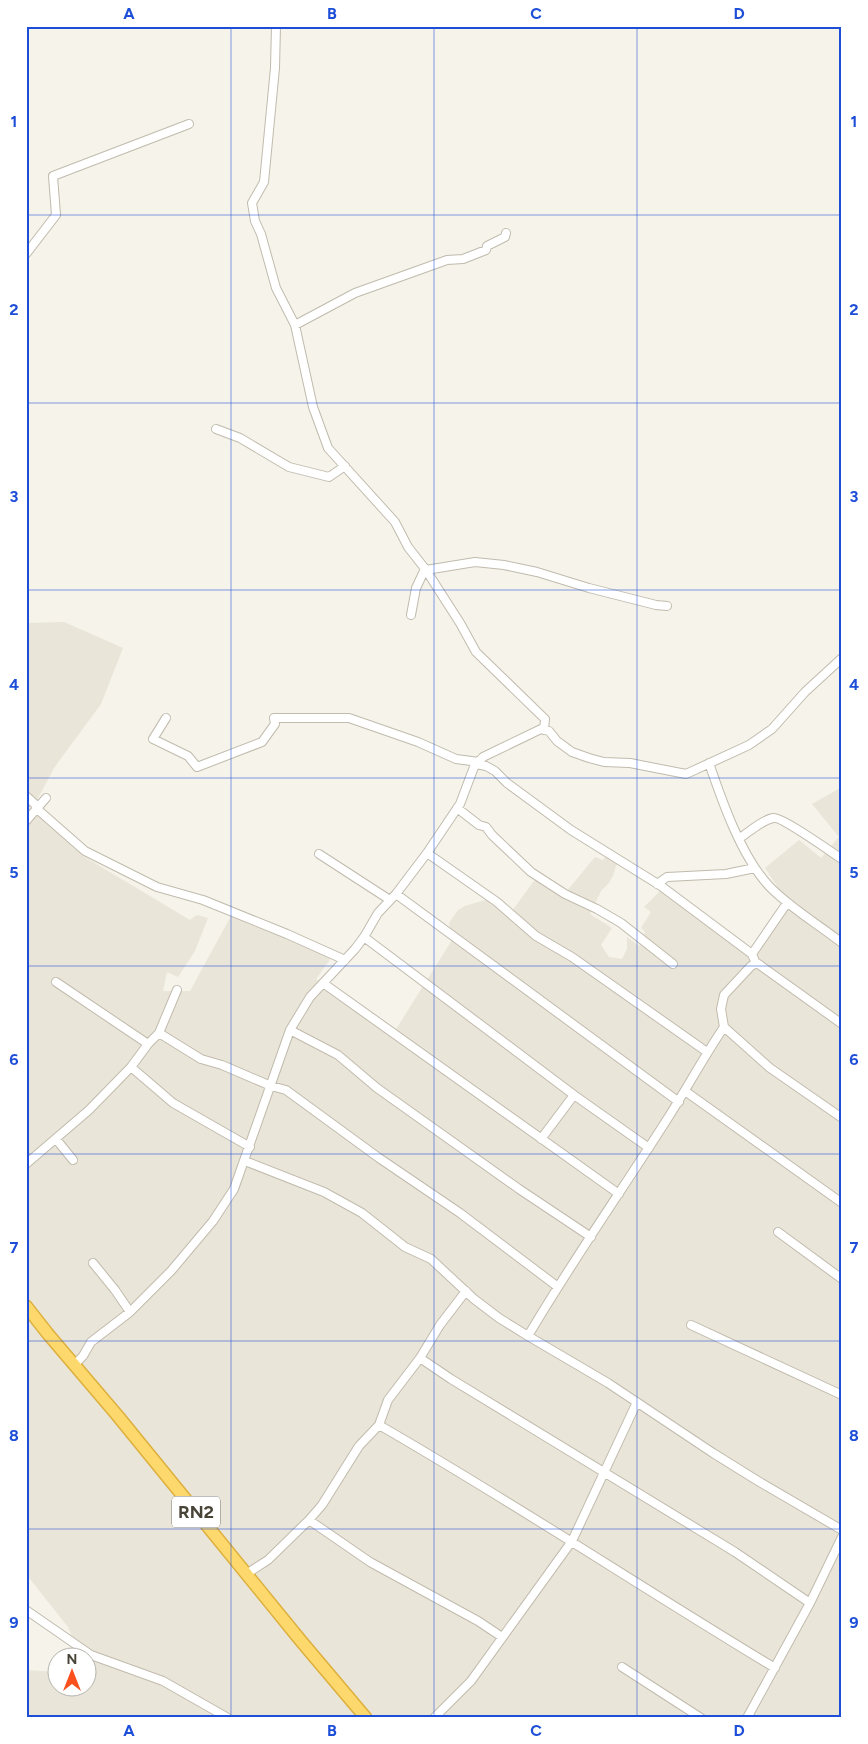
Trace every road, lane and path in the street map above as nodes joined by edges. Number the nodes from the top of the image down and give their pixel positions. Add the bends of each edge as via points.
1 (276, 26) edge
2 (189, 124) dead end
3 (506, 233) dead end
4 (26, 254) edge
5 (295, 325) junction
6 (216, 429) dead end
7 (345, 466) junction
8 (425, 570) junction
9 (667, 606) dead end
10 (411, 615) dead end
11 (842, 658) edge
12 (166, 718) dead end
13 (544, 730) junction
14 (477, 763) junction
15 (709, 763) junction
16 (26, 796) edge
17 (46, 798) dead end
18 (37, 807) junction
19 (457, 808) junction
20 (26, 821) edge
21 (740, 838) junction
22 (427, 853) junction
23 (319, 854) dead end
24 (842, 859) edge
25 (755, 868) junction
26 (657, 884) junction
27 (396, 894) junction
28 (390, 900) junction
29 (787, 903) junction
30 (364, 937) junction
31 (842, 943) edge
32 (752, 954) junction
33 (345, 960) junction
34 (673, 964) dead end
35 (756, 964) junction
36 (56, 982) dead end
37 (324, 983) junction
38 (177, 990) dead end
39 (842, 1024) edge
40 (724, 1027) junction
41 (290, 1030) junction
42 (159, 1033) junction
43 (148, 1044) junction
44 (707, 1052) junction
45 (131, 1067) junction
46 (271, 1086) junction
47 (685, 1091) junction
48 (574, 1095) junction
49 (679, 1102) junction
50 (842, 1118) edge
51 (56, 1139) junction
52 (541, 1139) junction
53 (250, 1147) junction
54 (649, 1148) junction
55 (73, 1160) dead end
56 (245, 1161) junction
57 (26, 1164) edge
58 (619, 1194) junction
59 (842, 1202) edge
60 (778, 1232) dead end
61 (591, 1237) junction
62 (93, 1263) dead end
63 (842, 1280) edge
64 (558, 1287) junction
65 (466, 1291) junction
66 (26, 1306) edge
67 (130, 1312) junction
68 (691, 1324) dead end
69 (528, 1336) junction
70 (420, 1358) junction
71 (74, 1365) junction
72 (842, 1395) edge
73 (637, 1402) junction
74 (379, 1425) junction
75 (605, 1472) junction
76 (309, 1520) junction
77 (842, 1530) edge
78 (842, 1537) edge
79 (572, 1541) junction
80 (246, 1574) junction
81 (810, 1603) junction
82 (26, 1610) edge
83 (502, 1637) junction
84 (622, 1667) dead end
85 (775, 1668) junction
86 (228, 1718) edge
87 (366, 1718) edge
88 (434, 1718) edge
89 (701, 1718) edge
90 (746, 1718) edge

1 - 5 street via 264,182 252,203 276,288
2 - 4 street via 53,176 56,215
3 - 5 street via 486,250 463,259 447,260 355,293
5 - 7 street via 313,407 328,448
6 - 7 street via 240,438 289,467 329,477
7 - 8 street via 395,522
8 - 9 street via 475,562 504,565
8 - 10 street via 416,588
8 - 13 street via 476,652 545,719
11 - 15 street via 772,729
12 - 14 street via 152,739 188,756 197,767 262,742 276,724 274,718 337,717 349,718
13 - 14 street via 527,735
13 - 15 street via 572,752 604,762 656,767 681,774
14 - 19 street
14 - 26 street via 494,771 571,830
15 - 21 street
16 - 18 street
17 - 18 street
18 - 20 street
18 - 33 street via 85,851 157,887 203,900
19 - 22 street
19 - 34 street via 486,827 531,872 621,923
21 - 24 street via 776,817
21 - 25 street
22 - 27 street
22 - 44 street via 497,902 536,936
23 - 28 street
25 - 26 street via 726,874 667,878
25 - 29 street
26 - 32 street
27 - 28 street
27 - 49 street
28 - 30 street
29 - 31 street
29 - 32 street
30 - 33 street
30 - 48 street
32 - 35 street
33 - 37 street
35 - 39 street
35 - 40 street via 724,995 721,1009
36 - 43 street
37 - 41 street
37 - 52 street
38 - 42 street
40 - 44 street
40 - 50 street via 770,1068
41 - 46 street
41 - 61 street via 338,1055 377,1088
42 - 43 street
42 - 46 street via 202,1059
43 - 45 street
44 - 47 street
45 - 51 street
45 - 53 street via 173,1104
46 - 53 street
46 - 64 street via 286,1090
47 - 49 street
47 - 59 street
48 - 52 street
48 - 54 street
49 - 54 street
51 - 55 street
51 - 57 street
52 - 58 street
53 - 56 street
54 - 58 street
56 - 65 street via 324,1192 362,1213 405,1247 431,1259
56 - 67 street via 234,1189 213,1221 171,1271
58 - 61 street
60 - 63 street
61 - 64 street
62 - 67 street
64 - 69 street
65 - 69 street
65 - 70 street
66 - 71 highway, RN2
67 - 71 street via 91,1342
68 - 72 street
69 - 73 street
70 - 74 street via 388,1400
70 - 75 street
71 - 80 highway, RN2
73 - 75 street
73 - 77 street via 743,1472
74 - 76 street via 358,1446
74 - 79 street
75 - 79 street
75 - 81 street via 735,1552
76 - 80 street via 268,1560
76 - 83 street via 370,1562
78 - 81 street
79 - 83 street
79 - 85 street
80 - 87 highway, RN2
81 - 85 street
82 - 86 street via 91,1655 163,1681
83 - 88 street via 471,1681
84 - 89 street
85 - 90 street

